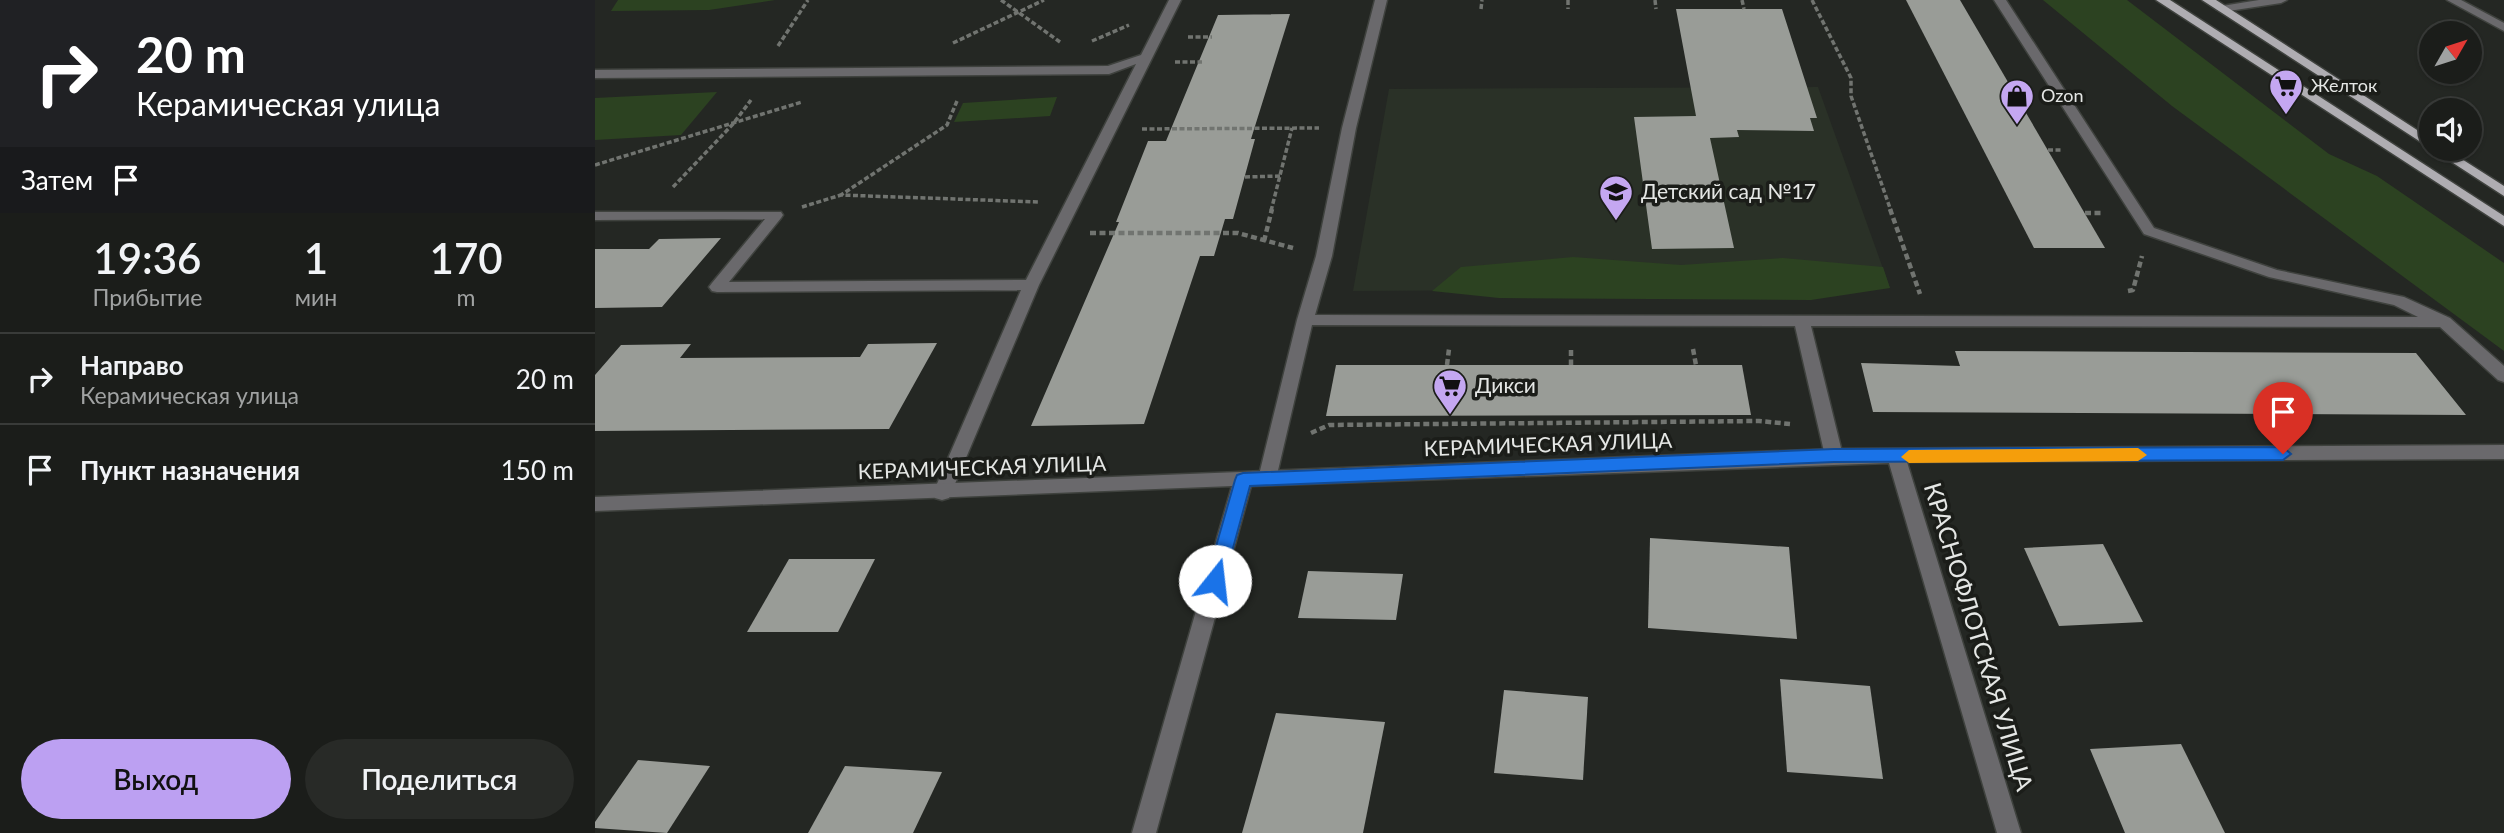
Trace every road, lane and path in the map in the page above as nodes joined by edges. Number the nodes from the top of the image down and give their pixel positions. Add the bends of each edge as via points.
1 (809, 0) edge
2 (1001, 0) edge
3 (1044, 0) edge
4 (1174, 0) edge
5 (1381, 0) edge
6 (1482, 0) edge
7 (1568, 0) edge
8 (1655, 0) edge
9 (1742, 0) edge
10 (1812, 0) edge
11 (2000, 0) edge
12 (2162, 0) edge
13 (2281, 0) edge
14 (2453, 0) edge
15 (2215, 3) edge
16 (1481, 9) dead end
17 (1568, 9) dead end
18 (1656, 9) dead end
19 (1744, 9) dead end
20 (1018, 12) junction
21 (2504, 28) edge
22 (1061, 42) dead end
23 (949, 45) dead end
24 (1146, 57) junction
25 (761, 73) junction
26 (595, 74) edge
27 (812, 98) dead end
28 (969, 100) dead end
29 (733, 124) junction
30 (1292, 128) junction
31 (1349, 128) junction
32 (1110, 129) junction
33 (2419, 137) edge
34 (2456, 161) edge
35 (595, 165) edge
36 (1280, 176) junction
37 (1245, 177) dead end
38 (2504, 192) edge
39 (841, 195) junction
40 (1073, 203) junction
41 (776, 215) junction
42 (595, 216) edge
43 (646, 216) junction
44 (2504, 222) edge
45 (1057, 233) junction
46 (1263, 240) junction
47 (1324, 256) junction
48 (1031, 285) junction
49 (1305, 320) junction
50 (1803, 321) junction
51 (1930, 321) junction
52 (2444, 322) junction
53 (2504, 376) edge
54 (2504, 452) edge
55 (1834, 456) junction
56 (1896, 457) junction
57 (1267, 479) junction
58 (1243, 480) junction
59 (941, 493) junction
60 (595, 504) edge
61 (1145, 833) edge
62 (2008, 833) edge

1 - 25 path
2 - 20 path
3 - 20 path
4 - 24 street
5 - 31 street
6 - 16 path
7 - 17 path
8 - 18 path
9 - 19 path
10 - 51 path via 1851,78 1851,96
11 - 52 street via 2149,232 2274,274 2398,301
12 - 44 main road
13 - 15 street
14 - 21 street
15 - 33 main road
20 - 22 path
20 - 23 path
24 - 25 street via 1109,70
24 - 32 street
25 - 26 street
25 - 29 path via 756,93
27 - 29 path
28 - 39 path via 955,101 947,125
29 - 35 path
29 - 43 path
30 - 31 path
30 - 32 path
30 - 36 path
31 - 47 street
32 - 40 street
34 - 38 main road
36 - 37 path
36 - 46 path
39 - 40 path
39 - 41 path
40 - 45 street
41 - 43 street
41 - 48 street via 717,287
42 - 43 street
45 - 46 path via 1238,233
45 - 48 street
46 - 47 path
47 - 49 street
48 - 59 street
49 - 50 street
49 - 57 street
50 - 51 street
50 - 55 street
51 - 52 street
52 - 53 street
54 - 56 street, КЕРАМИЧЕСКАЯ УЛИЦА
55 - 56 street, КЕРАМИЧЕСКАЯ УЛИЦА
55 - 57 street, КЕРАМИЧЕСКАЯ УЛИЦА
56 - 62 street, КРАСНОФЛОТСКАЯ УЛИЦА
57 - 58 street, КЕРАМИЧЕСКАЯ УЛИЦА
58 - 59 street, КЕРАМИЧЕСКАЯ УЛИЦА
58 - 61 street
59 - 60 street, КЕРАМИЧЕСКАЯ УЛИЦА

